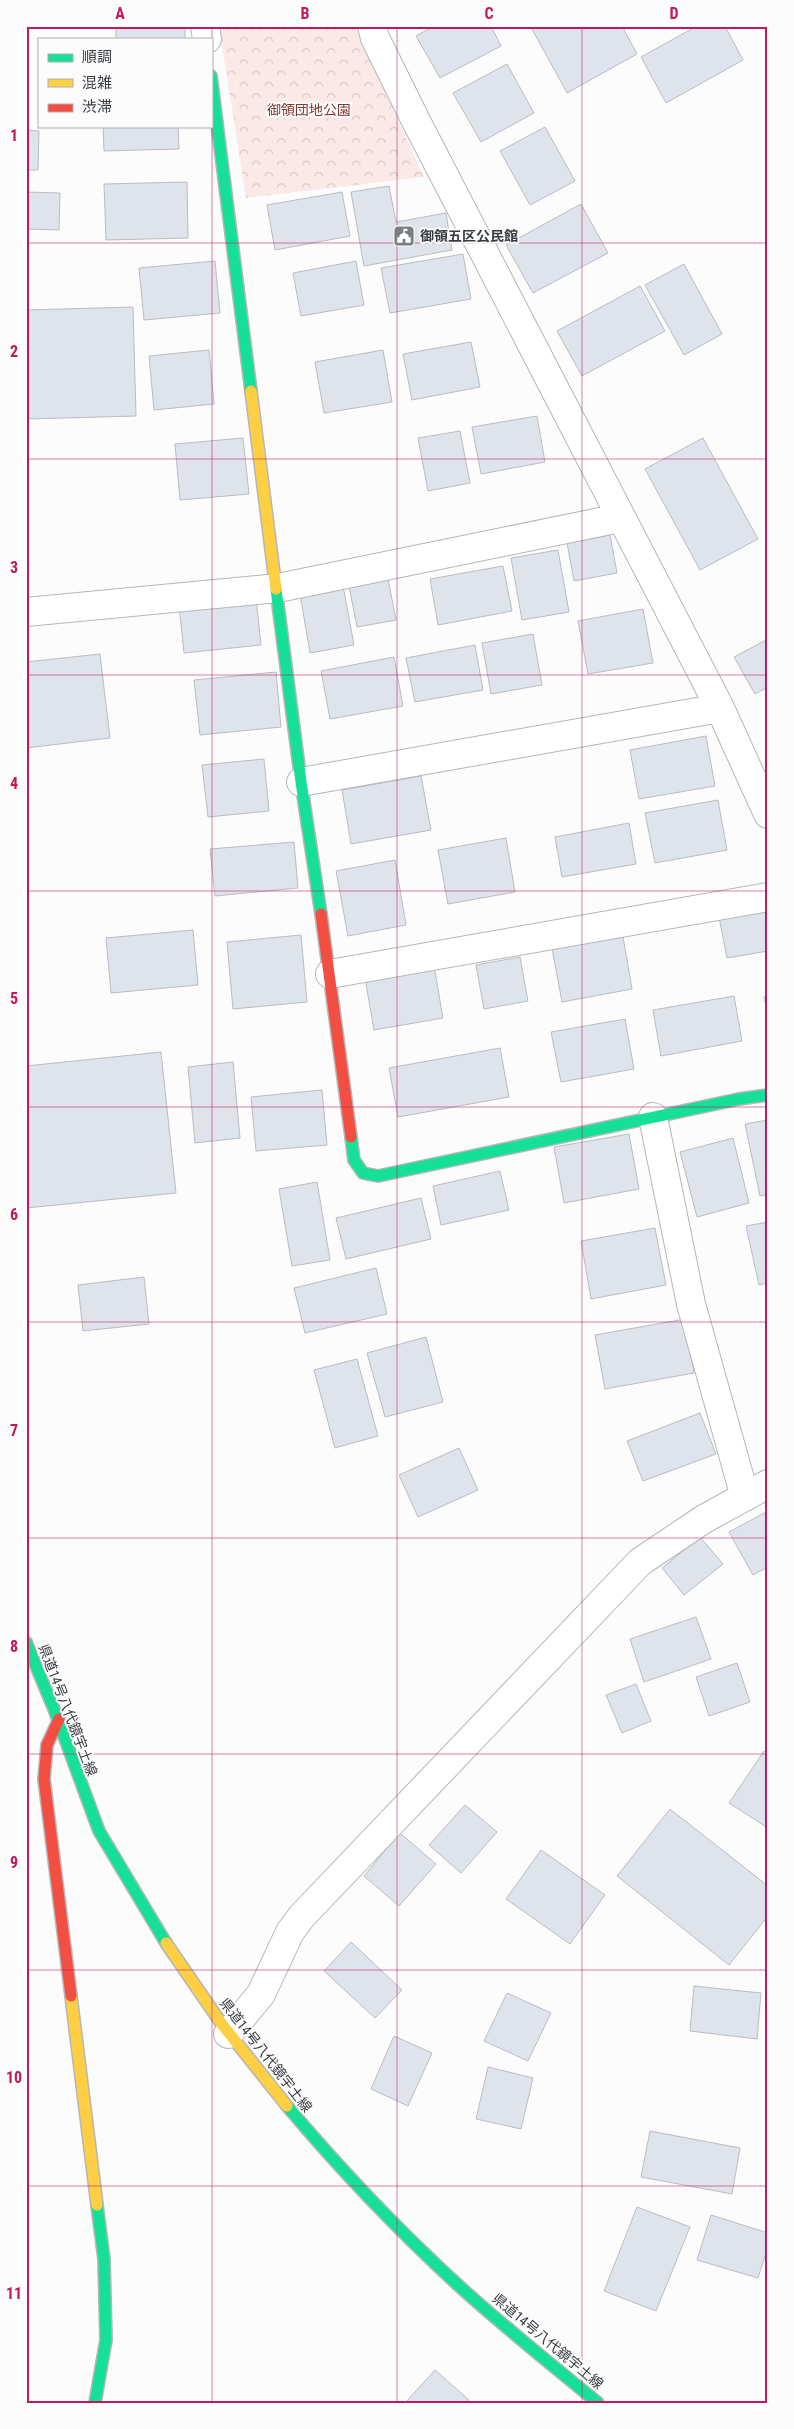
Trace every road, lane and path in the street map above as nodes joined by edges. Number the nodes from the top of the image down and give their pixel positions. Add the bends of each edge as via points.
1 (372, 26) edge
2 (212, 84) edge
3 (620, 518) junction
4 (278, 588) junction
5 (26, 612) edge
6 (720, 708) junction
7 (301, 782) junction
8 (768, 814) edge
9 (768, 897) edge
10 (330, 974) junction
11 (768, 1095) edge
12 (652, 1117) junction
13 (768, 1484) edge
14 (744, 1497) junction
15 (26, 1642) edge
16 (59, 1719) junction
17 (228, 2034) junction
18 (95, 2403) edge
19 (598, 2403) edge

1 - 3 street via 411,111
2 - 4 street via 260,470
3 - 4 street
3 - 6 street
4 - 5 street
4 - 7 street
6 - 7 street
6 - 8 street
7 - 10 street
9 - 10 street
10 - 12 street via 354,1160 363,1173 378,1176
11 - 12 street
12 - 14 street via 691,1304
13 - 14 street
14 - 17 street via 669,1540 640,1562 513,1693 302,1916 290,1932 260,1994
15 - 16 street, 県道14号八代鏡宇土線
16 - 17 street, 県道14号八代鏡宇土線 via 105,1843 166,1947
16 - 18 street via 47,1745 44,1779 104,2259 106,2340
17 - 19 street, 県道14号八代鏡宇土線 via 287,2108 412,2242

